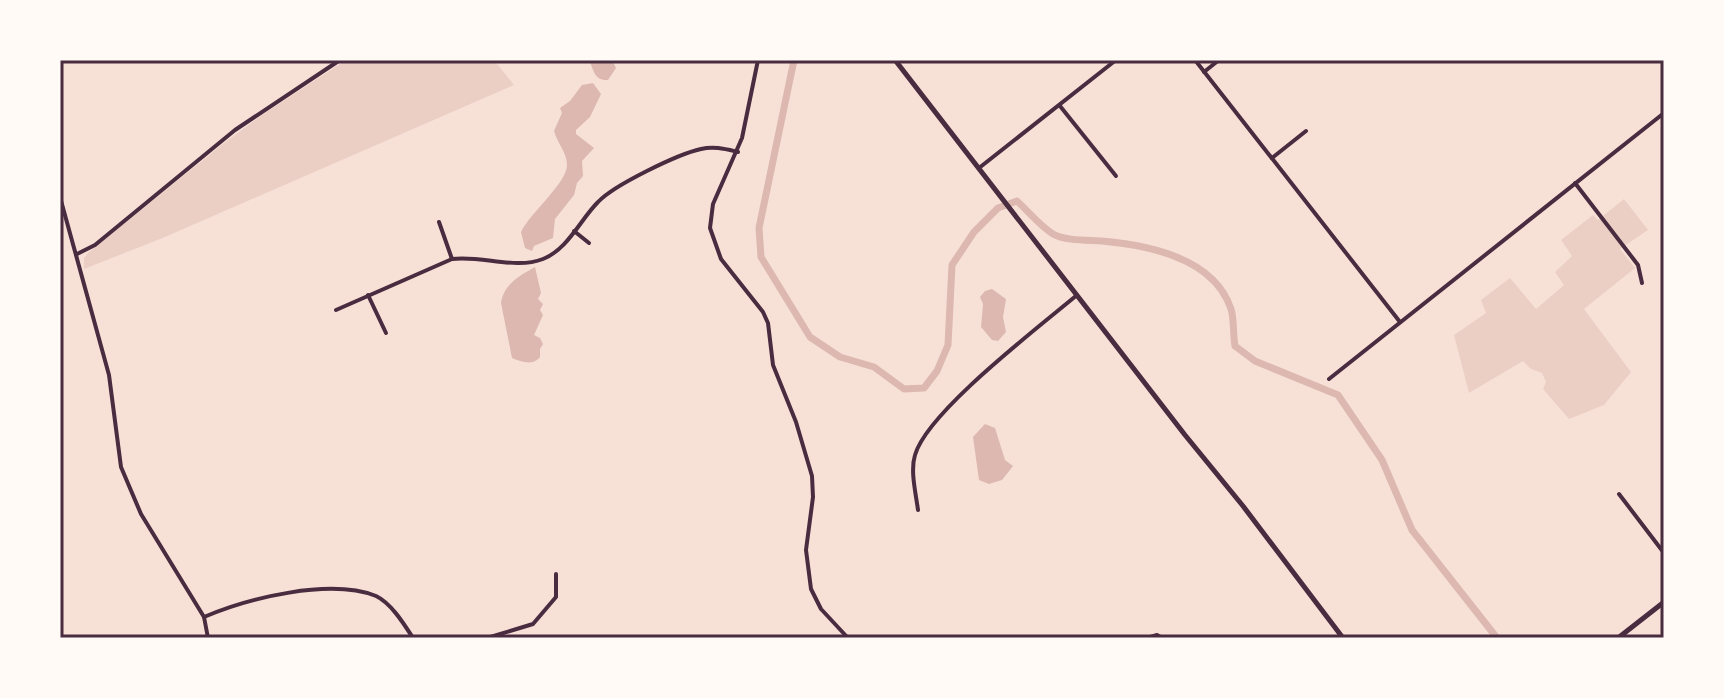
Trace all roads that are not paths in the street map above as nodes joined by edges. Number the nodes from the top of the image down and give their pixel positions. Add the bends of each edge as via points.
1 (340, 60) edge
2 (758, 60) edge
3 (895, 60) edge
4 (1116, 60) edge
5 (1195, 60) edge
6 (1219, 60) edge
7 (1204, 72) junction
8 (1059, 106) junction
9 (1664, 113) edge
10 (1306, 131) dead end
11 (738, 152) junction
12 (1272, 158) junction
13 (979, 168) junction
14 (1116, 176) dead end
15 (1575, 183) junction
16 (60, 197) edge
17 (439, 222) dead end
18 (574, 231) junction
19 (589, 243) dead end
20 (77, 254) junction
21 (452, 259) junction
22 (1642, 283) dead end
23 (368, 295) junction
24 (1077, 295) junction
25 (336, 310) dead end
26 (1400, 322) junction
27 (386, 333) dead end
28 (1329, 379) dead end
29 (1619, 494) dead end
30 (918, 510) dead end
31 (1664, 553) edge
32 (556, 574) dead end
33 (1664, 602) edge
34 (204, 617) junction
35 (208, 638) edge
36 (413, 638) edge
37 (487, 638) edge
38 (848, 638) edge
39 (1147, 638) edge
40 (1162, 638) edge
41 (1343, 638) edge
42 (1618, 638) edge

1 - 20 street via 235,130 95,245
2 - 11 street
3 - 13 street
4 - 8 street
5 - 7 street
6 - 7 street
7 - 12 street
8 - 13 street
8 - 14 street
9 - 15 street
10 - 12 street
11 - 18 street via 699,150 621,185 598,201
11 - 38 street via 713,204 712,234 721,259 766,318 773,365 812,476 806,550 811,589 821,609
12 - 26 street
13 - 24 street
15 - 22 street via 1638,265
15 - 26 street
16 - 20 street
17 - 21 street
18 - 19 street
18 - 21 street via 553,253 535,262
20 - 34 street via 109,375 121,467 141,514
21 - 23 street
23 - 25 street
23 - 27 street
24 - 30 street via 927,431 913,460
24 - 41 street
26 - 28 street
29 - 31 street
32 - 37 street via 556,597 533,624
33 - 42 street
34 - 35 street
34 - 36 street via 237,603 337,587 378,597
39 - 40 street

